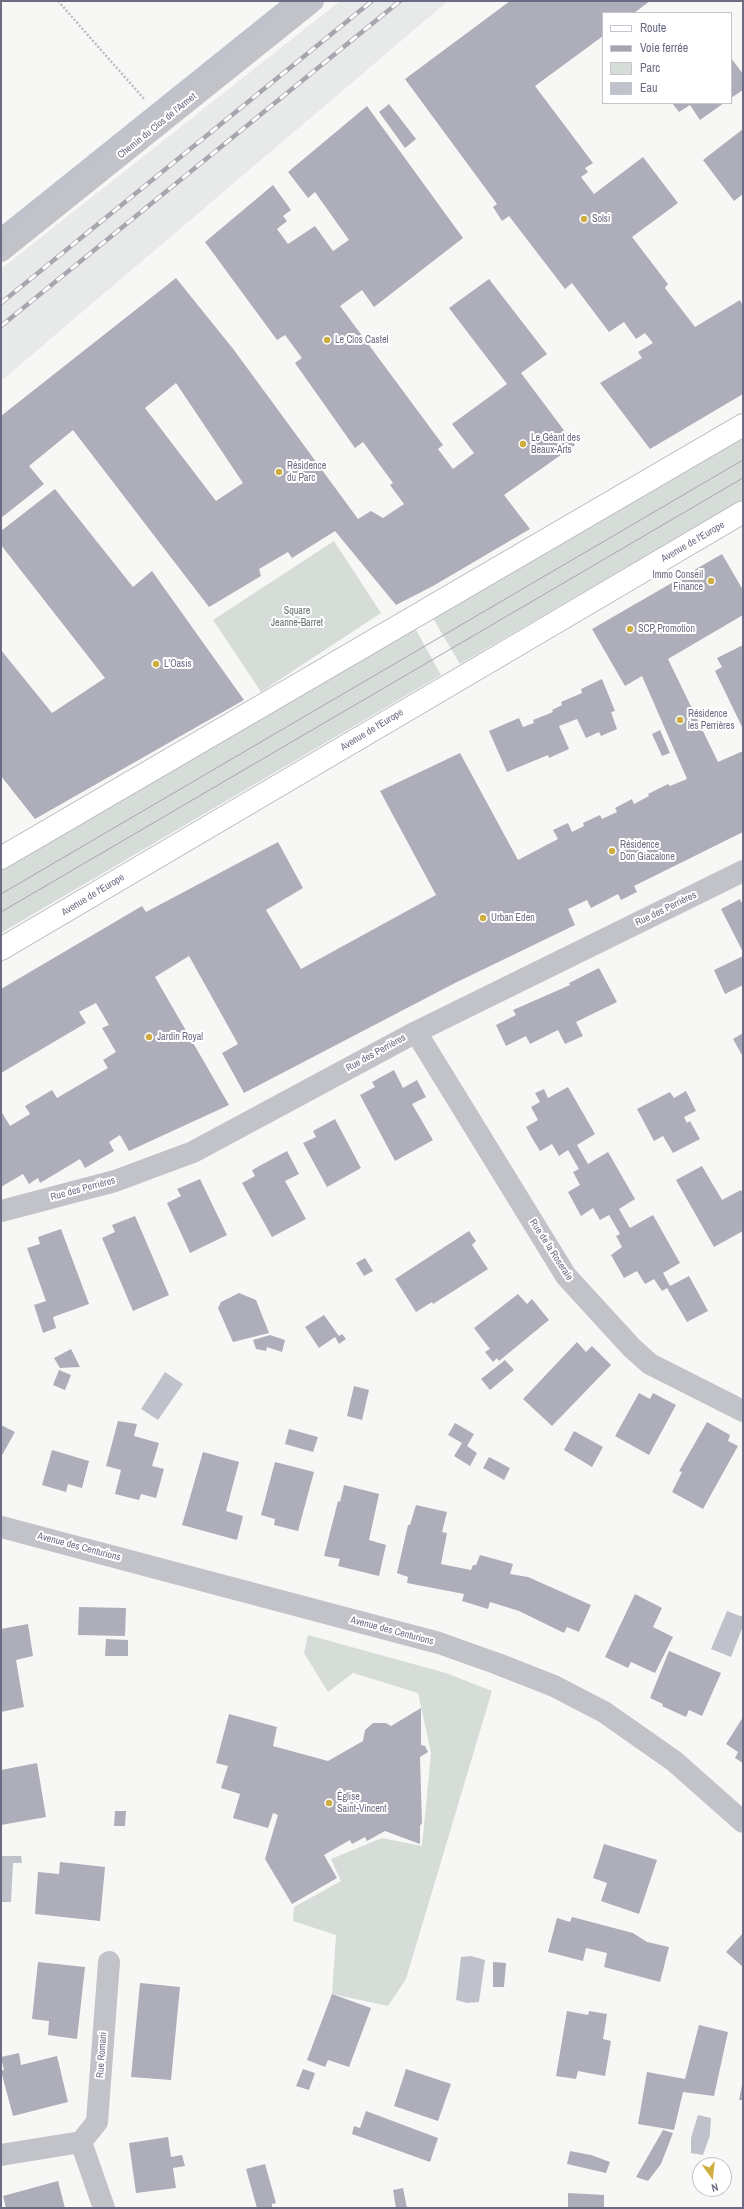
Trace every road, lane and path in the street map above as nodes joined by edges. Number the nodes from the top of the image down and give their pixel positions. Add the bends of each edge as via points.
1 (58, 1) edge
2 (313, 1) edge
3 (145, 100) dead end
4 (1, 251) edge
5 (743, 425) edge
6 (743, 512) edge
7 (1, 858) edge
8 (743, 871) edge
9 (1, 949) edge
10 (416, 1032) junction
11 (1, 1211) edge
12 (743, 1411) edge
13 (1, 1527) edge
14 (743, 1822) edge
15 (109, 1962) dead end
16 (80, 2142) junction
17 (1, 2155) edge
18 (104, 2208) edge

1 - 3 path
2 - 4 street, Chemin du Clos de l'Armet
5 - 7 main road
6 - 9 main road, Avenue de l'Europe
8 - 10 street, Rue des Perrières
10 - 11 street, Rue des Perrières via 193,1152 115,1181
10 - 12 street, Rue de la Roseraie via 566,1276 650,1364
13 - 14 street, Avenue des Centurions via 438,1643 519,1672 554,1686 604,1712 674,1761
15 - 16 street, Rue Romani via 97,2122
16 - 17 street
16 - 18 street

